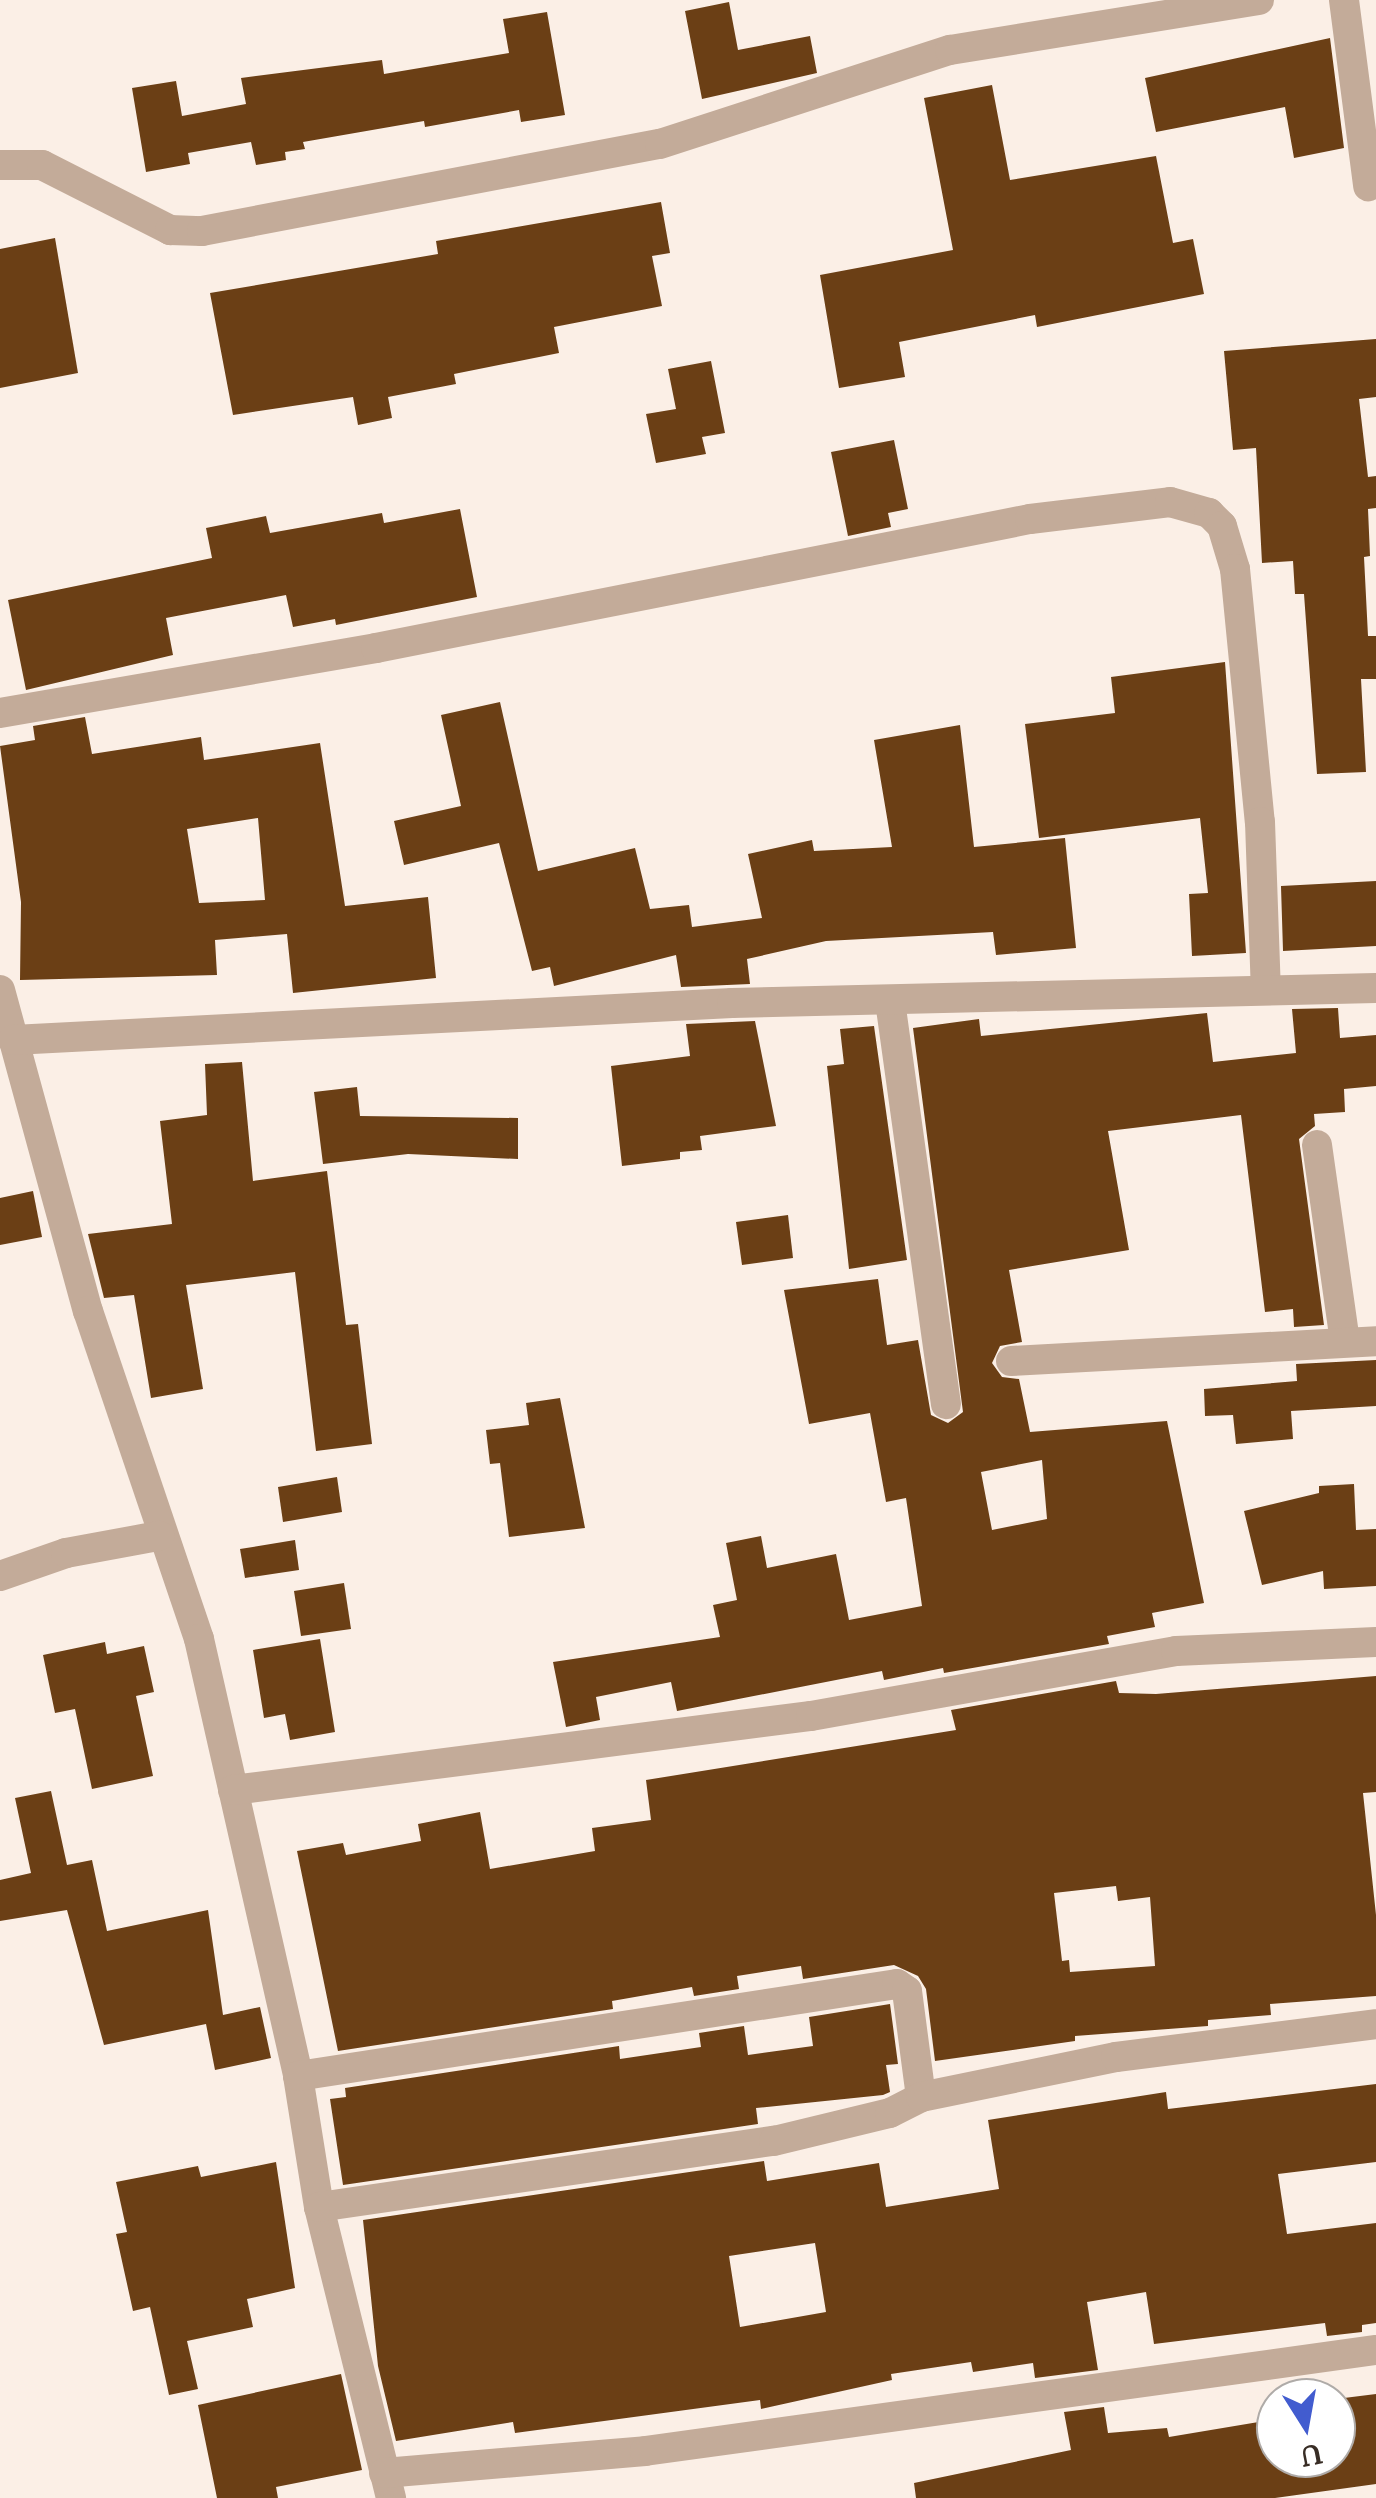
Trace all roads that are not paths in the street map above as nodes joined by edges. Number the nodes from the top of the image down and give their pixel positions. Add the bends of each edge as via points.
1 (1259, 0) edge
2 (1344, 0) edge
3 (1128, 10) edge
4 (0, 166) edge
5 (1368, 186) dead end
6 (0, 713) edge
7 (1376, 988) edge
8 (0, 990) edge
9 (1266, 990) junction
10 (890, 1001) junction
11 (13, 1040) junction
12 (1317, 1145) dead end
13 (1344, 1340) junction
14 (1376, 1341) edge
15 (1011, 1361) dead end
16 (946, 1404) dead end
17 (160, 1536) junction
18 (0, 1576) edge
19 (1376, 1642) edge
20 (234, 1790) junction
21 (1376, 2024) edge
22 (298, 2076) junction
23 (921, 2097) junction
24 (319, 2207) junction
25 (1376, 2350) edge
26 (388, 2485) edge

1 - 3 street
2 - 5 street
3 - 4 street via 950,50 660,144 202,231 170,230 42,164
6 - 9 street via 357,652 1030,520 1170,502 1209,513 1222,526 1235,569 1260,822
7 - 9 street
8 - 11 street
9 - 10 street
10 - 11 street via 732,1002
10 - 16 street
11 - 17 street via 74,1265
12 - 13 street
13 - 14 street
13 - 15 street
17 - 18 street via 66,1554
17 - 20 street via 199,1639
19 - 20 street via 1176,1651 811,1716
20 - 22 street
21 - 23 street via 1116,2056
22 - 23 street via 897,1984 908,1992
22 - 24 street
23 - 24 street via 890,2113 774,2141
24 - 26 street
25 - 26 street

